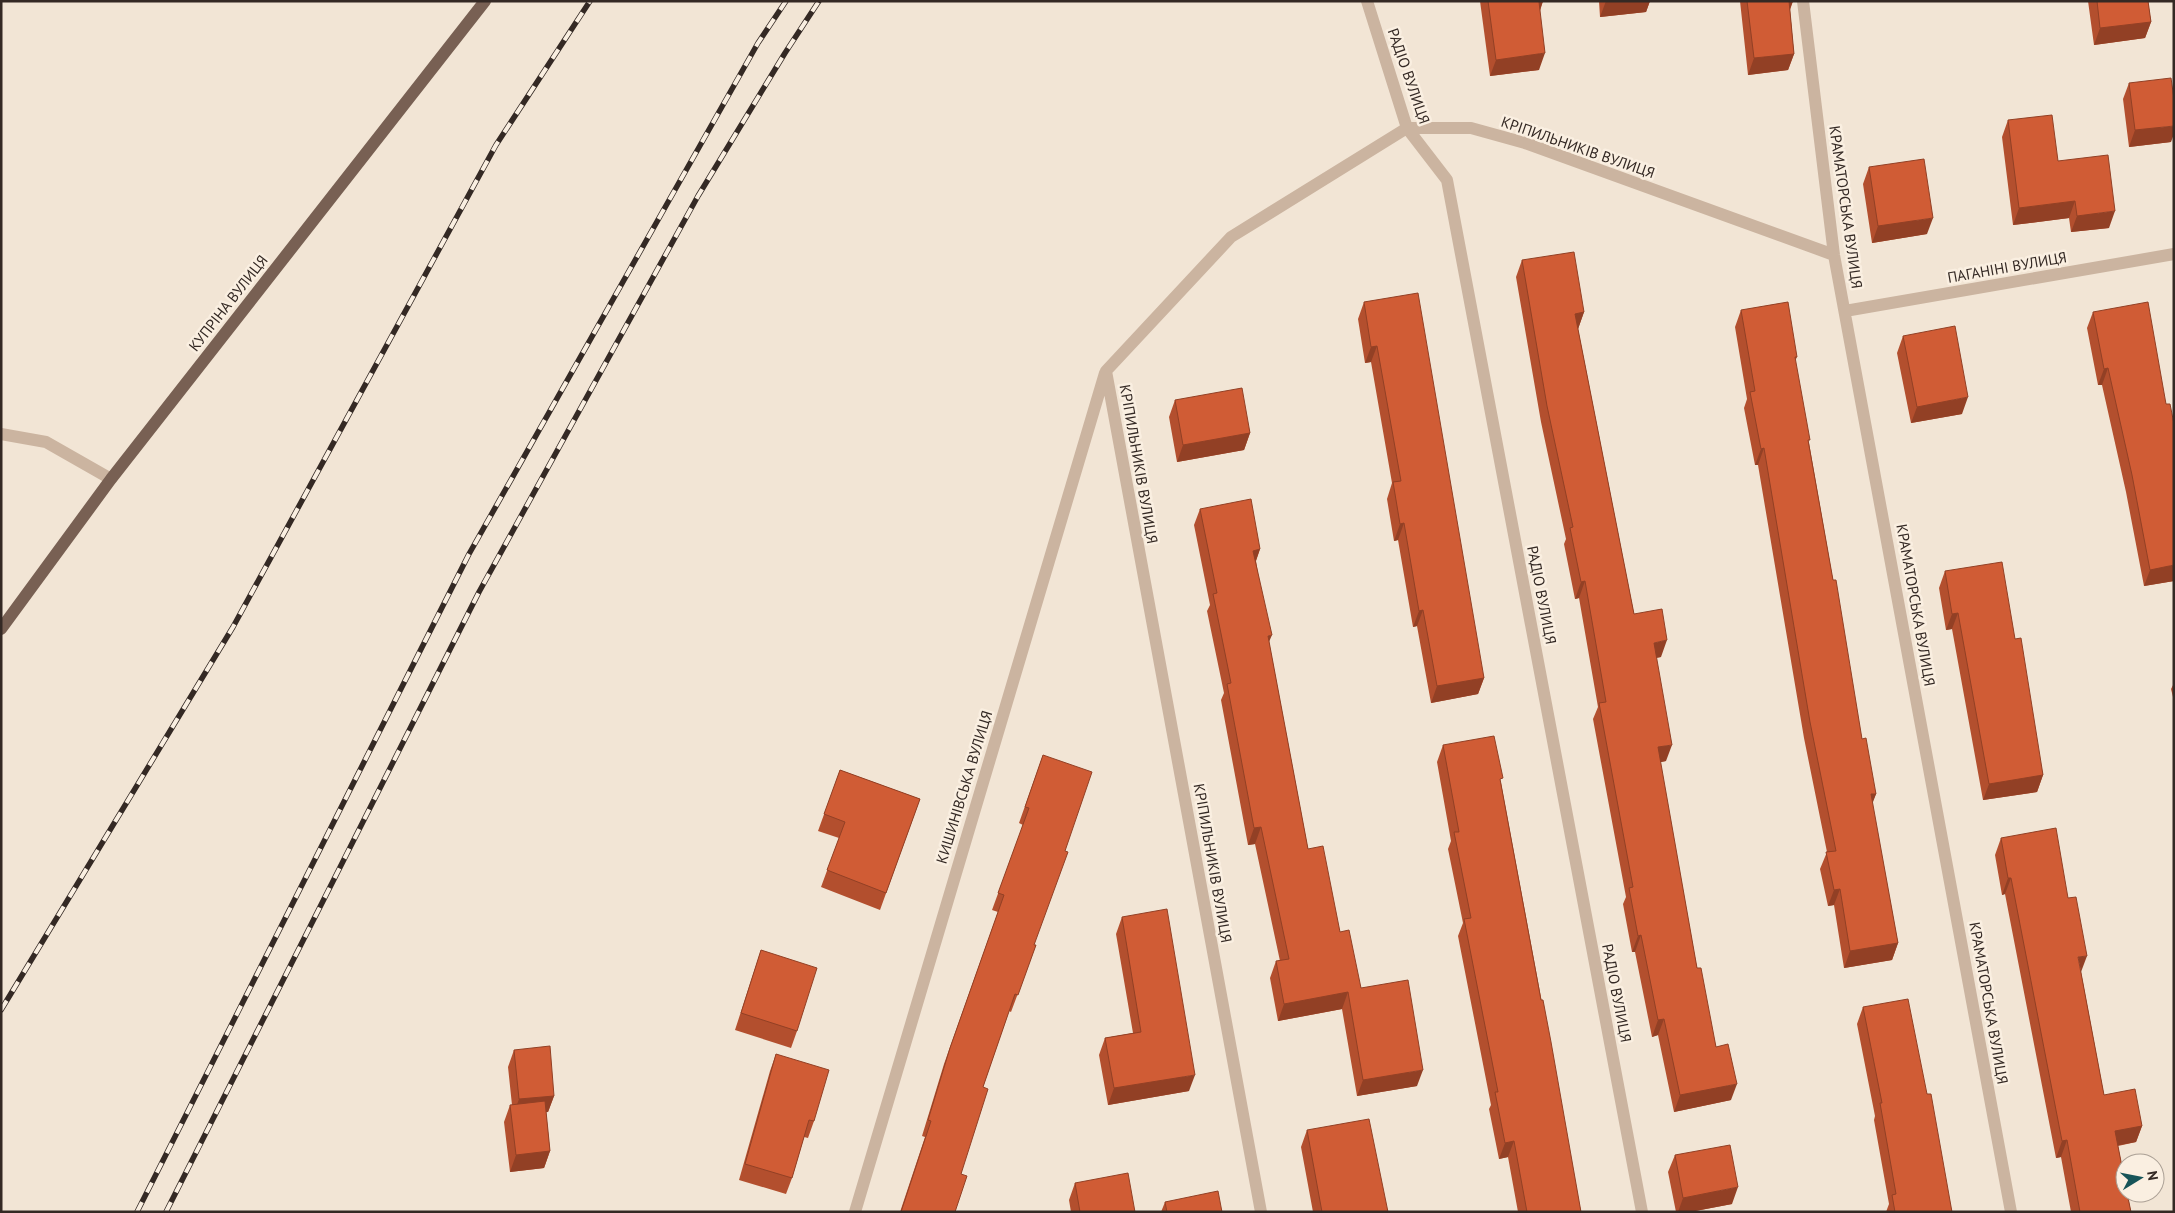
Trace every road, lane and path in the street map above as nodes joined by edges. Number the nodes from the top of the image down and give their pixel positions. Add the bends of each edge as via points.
1 (485, 1) edge
2 (1367, 1) edge
3 (1803, 1) edge
4 (1407, 128) junction
5 (2174, 254) edge
6 (1834, 255) junction
7 (1845, 311) junction
8 (1106, 371) junction
9 (1, 434) edge
10 (111, 479) junction
11 (1, 629) edge
12 (854, 1212) edge
13 (1261, 1212) edge
14 (1642, 1212) edge
15 (2011, 1212) edge

1 - 10 main road, КУПРІНА ВУЛИЦЯ
2 - 4 street, РАДІО ВУЛИЦЯ
3 - 6 street, КРАМАТОРСЬКА ВУЛИЦЯ
4 - 6 street, КРІПИЛЬНИКІВ ВУЛИЦЯ via 1471,128 1525,142
4 - 8 street, КРІПИЛЬНИКІВ ВУЛИЦЯ via 1231,237
4 - 14 street, РАДІО ВУЛИЦЯ via 1447,180
5 - 7 street, ПАГАНІНІ ВУЛИЦЯ
6 - 7 street, КРАМАТОРСЬКА ВУЛИЦЯ
7 - 15 street, КРАМАТОРСЬКА ВУЛИЦЯ
8 - 12 street, КИШИНІВСЬКА ВУЛИЦЯ
8 - 13 street, КРІПИЛЬНИКІВ ВУЛИЦЯ
9 - 10 street via 46,442
10 - 11 main road, КУПРІНА ВУЛИЦЯ

